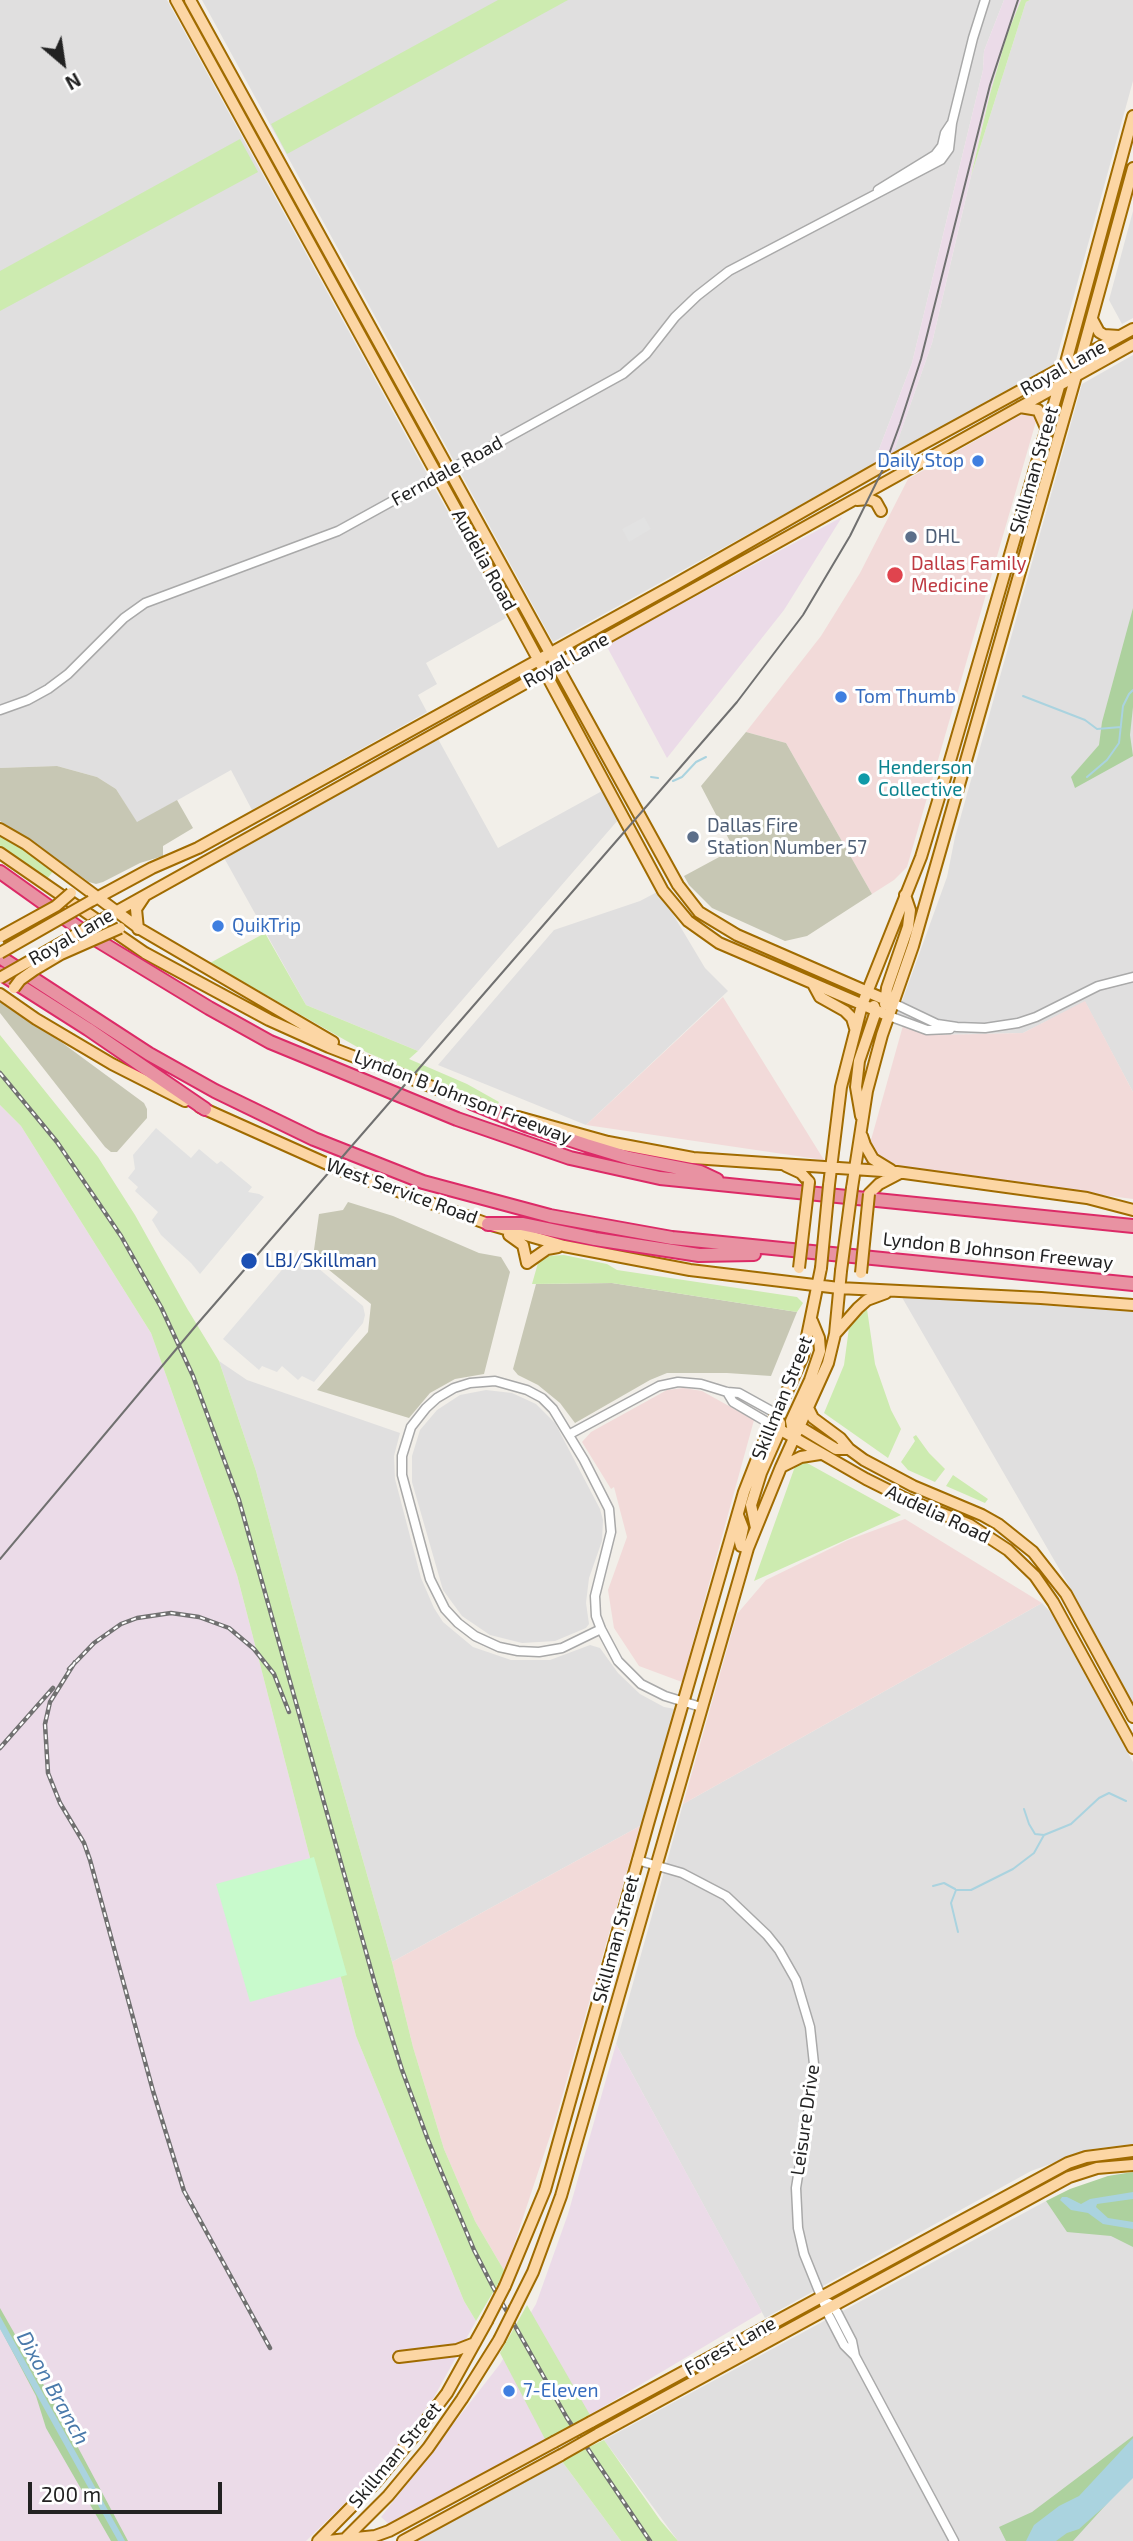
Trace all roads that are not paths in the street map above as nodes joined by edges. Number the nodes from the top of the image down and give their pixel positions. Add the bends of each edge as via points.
1 (176, 0) edge
2 (190, 0) edge
3 (985, 0) edge
4 (1133, 116) edge
5 (1133, 167) edge
6 (1092, 318) junction
7 (1133, 329) edge
8 (1122, 336) junction
9 (1133, 344) edge
10 (1081, 358) junction
11 (1065, 366) junction
12 (1075, 377) junction
13 (1059, 386) junction
14 (1020, 407) junction
15 (958, 425) junction
16 (1046, 428) junction
17 (449, 470) junction
18 (438, 476) junction
19 (894, 477) junction
20 (842, 507) junction
21 (881, 511) dead end
22 (550, 654) junction
23 (538, 660) junction
24 (556, 666) junction
25 (544, 672) junction
26 (0, 710) edge
27 (436, 716) junction
28 (444, 727) junction
29 (396, 738) junction
30 (403, 750) junction
31 (623, 785) junction
32 (609, 792) junction
33 (0, 829) edge
34 (205, 844) junction
35 (0, 853) edge
36 (212, 856) junction
37 (0, 872) edge
38 (74, 880) junction
39 (145, 895) junction
40 (905, 895) junction
41 (94, 899) junction
42 (113, 913) junction
43 (140, 929) junction
44 (0, 937) edge
45 (0, 955) edge
46 (0, 976) edge
47 (1133, 977) edge
48 (813, 984) junction
49 (868, 990) junction
50 (0, 994) edge
51 (889, 1000) junction
52 (12, 1003) junction
53 (862, 1005) junction
54 (876, 1011) junction
55 (889, 1016) junction
56 (957, 1027) junction
57 (855, 1029) junction
58 (360, 1057) junction
59 (472, 1103) junction
60 (205, 1110) junction
61 (862, 1127) junction
62 (778, 1163) junction
63 (831, 1166) junction
64 (855, 1168) junction
65 (899, 1173) junction
66 (727, 1184) junction
67 (1133, 1210) edge
68 (488, 1224) junction
69 (1132, 1226) edge
70 (564, 1246) junction
71 (805, 1252) junction
72 (775, 1281) junction
73 (1133, 1284) edge
74 (819, 1286) junction
75 (839, 1288) junction
76 (886, 1291) junction
77 (1133, 1305) edge
78 (812, 1321) junction
79 (835, 1334) junction
80 (727, 1392) junction
81 (808, 1408) junction
82 (778, 1414) junction
83 (795, 1424) junction
84 (776, 1427) junction
85 (570, 1434) junction
86 (794, 1438) junction
87 (849, 1449) junction
88 (820, 1454) junction
89 (781, 1467) junction
90 (887, 1473) junction
91 (883, 1488) junction
92 (738, 1515) junction
93 (756, 1528) junction
94 (748, 1548) junction
95 (1053, 1602) junction
96 (1077, 1615) junction
97 (601, 1629) junction
98 (684, 1702) junction
99 (701, 1707) junction
100 (1133, 1717) edge
101 (1133, 1748) edge
102 (638, 1860) junction
103 (655, 1864) junction
104 (592, 2027) junction
105 (609, 2032) junction
106 (1131, 2151) edge
107 (1133, 2165) edge
108 (1097, 2168) junction
109 (993, 2203) junction
110 (999, 2215) junction
111 (516, 2264) junction
112 (533, 2272) junction
113 (821, 2296) junction
114 (830, 2309) junction
115 (475, 2343) junction
116 (399, 2357) dead end
117 (450, 2500) junction
118 (375, 2510) junction
119 (348, 2512) junction
120 (423, 2530) junction
121 (389, 2531) junction
122 (345, 2540) edge
123 (318, 2541) edge
124 (328, 2541) edge
125 (403, 2541) edge
126 (954, 2541) edge

1 - 18 main road, Audelia Road
2 - 17 main road, Audelia Road
3 - 17 street, Ferndale Road via 945,156 729,271 675,317 624,374
4 - 11 main road, Skillman Street
5 - 6 main road, Skillman Street
6 - 8 main road via 1099,332
6 - 10 main road, Skillman Street
7 - 8 main road, Royal Lane
8 - 10 main road, Royal Lane
9 - 12 main road, Royal Lane
10 - 11 main road, Royal Lane
10 - 12 main road, Skillman Street
11 - 13 main road, Skillman Street
11 - 15 main road, Royal Lane
12 - 13 main road, Royal Lane
12 - 51 main road, Skillman Street via 914,946
13 - 14 main road, Royal Lane
13 - 16 main road, Skillman Street
14 - 16 main road via 1038,410
14 - 19 main road, Royal Lane
15 - 19 main road
15 - 22 main road, Royal Lane
16 - 40 main road, Skillman Street via 945,778
17 - 18 street, Ferndale Road
17 - 22 main road, Audelia Road
18 - 23 main road, Audelia Road
18 - 26 street, Ferndale Road via 326,537 145,603 48,689
19 - 20 main road, Royal Lane
20 - 21 main road via 864,498 876,502
20 - 24 main road, Royal Lane
22 - 23 main road, Royal Lane
22 - 24 main road, Audelia Road
23 - 25 main road, Audelia Road
23 - 27 main road, Royal Lane
24 - 25 main road, Royal Lane
24 - 31 main road, Audelia Road
25 - 28 main road, Royal Lane
25 - 32 main road, Audelia Road
27 - 28 main road
27 - 29 main road, Royal Lane
28 - 30 main road, Royal Lane
29 - 30 main road
29 - 34 main road, Royal Lane
30 - 36 main road, Royal Lane
31 - 32 main road
31 - 49 main road, Audelia Road via 678,885 699,912 767,949
32 - 48 main road, Audelia Road via 663,891 688,921 719,943
33 - 38 main road
34 - 36 main road
34 - 41 main road, Royal Lane
35 - 58 main road via 145,953 269,1020
36 - 39 main road, Royal Lane
37 - 66 highway, Lyndon B Johnson Freeway via 87,934 209,1009 292,1052 457,1119 569,1158 660,1178
38 - 41 main road
38 - 44 main road, bridge via 71,893 56,906
39 - 42 main road, Royal Lane
39 - 43 main road via 136,909
40 - 49 main road, Skillman Street
40 - 51 main road via 910,910 908,927
41 - 42 main road
41 - 45 main road, Royal Lane, bridge
42 - 43 main road
42 - 46 main road, Royal Lane, bridge
43 - 52 main road, bridge via 120,928 61,954 14,988
43 - 58 main road
45 - 71 highway, Lyndon B Johnson Freeway via 149,1054 215,1091 382,1167 550,1216 672,1238
46 - 60 highway via 88,1029
47 - 56 street via 1098,986 1018,1023
48 - 53 main road, Audelia Road
48 - 57 main road via 820,997 852,1018
49 - 51 main road, Audelia Road
49 - 53 main road, Skillman Street
49 - 54 main road
50 - 52 main road, West Service Road
51 - 55 main road
51 - 56 street via 929,1021
52 - 60 main road, West Service Road via 112,1064
53 - 54 main road, Audelia Road
53 - 57 main road, Skillman Street
54 - 55 main road, Audelia Road
54 - 61 main road via 859,1061 856,1087
55 - 56 street via 927,1030
55 - 61 main road, Skillman Street via 867,1091
57 - 63 main road, Skillman Street via 841,1087
58 - 59 main road
59 - 62 main road via 631,1147 693,1158
59 - 66 highway via 586,1145 700,1172
60 - 68 main road, West Service Road via 343,1171
61 - 64 main road, Skillman Street
61 - 65 main road via 864,1145 873,1159
62 - 63 main road
62 - 72 main road, bridge via 809,1182 799,1269
63 - 64 main road
63 - 74 main road, Skillman Street, bridge
64 - 65 main road
64 - 75 main road, Skillman Street, bridge
65 - 67 main road via 1087,1198
65 - 76 main road, bridge via 869,1194 861,1273 866,1282
66 - 69 highway, Lyndon B Johnson Freeway
68 - 70 main road, West Service Road
68 - 70 main road via 517,1239 527,1253 527,1263 547,1249
68 - 71 highway via 522,1224 699,1255
70 - 72 main road, West Service Road
71 - 73 highway, Lyndon B Johnson Freeway
72 - 74 main road, West Service Road
74 - 75 main road, West Service Road
74 - 78 main road, Skillman Street
75 - 76 main road, West Service Road
75 - 79 main road, Skillman Street
76 - 77 main road, West Service Road
76 - 79 main road via 867,1300
78 - 82 main road, Skillman Street via 803,1356
78 - 83 main road via 819,1338 817,1362
79 - 81 main road, Skillman Street
80 - 82 street via 739,1393
80 - 84 street via 733,1402
80 - 85 street via 693,1383 659,1386
81 - 83 main road, Skillman Street
81 - 87 main road via 813,1418
82 - 83 main road, Audelia Road
82 - 84 main road, Skillman Street
83 - 86 main road, Skillman Street
83 - 87 main road, Audelia Road via 836,1449
84 - 86 main road, Audelia Road
84 - 92 main road, Skillman Street via 748,1482
84 - 93 main road via 751,1505
85 - 97 street via 605,1500 611,1522 595,1595
85 - 97 street via 553,1409 527,1390 495,1381 462,1385 437,1398 411,1427 402,1456 403,1485 434,1589 445,1609 468,1631 499,1647 527,1652 562,1648
86 - 88 main road, Audelia Road
86 - 89 main road, Skillman Street
87 - 90 main road, Audelia Road
88 - 89 main road
88 - 91 main road, Audelia Road
89 - 93 main road, Skillman Street
90 - 91 main road
90 - 96 main road, Audelia Road via 998,1524 1047,1567
91 - 95 main road, Audelia Road via 992,1538 1028,1569
92 - 94 main road via 743,1528 741,1546
92 - 98 main road, Skillman Street
93 - 94 main road, Skillman Street
94 - 99 main road, Skillman Street
95 - 96 main road
95 - 101 main road, Audelia Road
96 - 100 main road, Audelia Road
97 - 98 street via 618,1661 634,1678 656,1693
98 - 99 street
98 - 102 main road, Skillman Street
99 - 103 main road, Skillman Street
102 - 103 street, Leisure Drive
102 - 104 main road, Skillman Street
103 - 105 main road, Skillman Street
103 - 113 street, Leisure Drive via 699,1880 739,1906 779,1950 800,1992 814,2064 796,2215 804,2254
104 - 105 main road
104 - 111 main road, Skillman Street via 545,2190
105 - 112 main road, Skillman Street via 561,2196
106 - 108 main road via 1125,2157 1103,2161
106 - 109 main road, Forest Lane via 1076,2159
107 - 108 main road, Forest Lane
108 - 110 main road, Forest Lane via 1069,2177
109 - 110 main road
109 - 113 main road, Forest Lane
110 - 114 main road, Forest Lane
111 - 112 main road
111 - 115 main road, Skillman Street, bridge
112 - 118 main road, Skillman Street, bridge via 499,2340 444,2425
113 - 114 street, Leisure Drive
113 - 117 main road, Forest Lane, bridge
114 - 120 main road, Forest Lane, bridge
114 - 126 street, Leisure Drive via 852,2341 855,2356
115 - 116 main road via 457,2350
115 - 119 main road, Skillman Street via 447,2393
117 - 120 main road via 448,2509 430,2519
117 - 121 main road, Forest Lane
118 - 121 main road via 377,2525
118 - 122 main road, Skillman Street
119 - 122 main road
119 - 123 main road, Skillman Street
120 - 125 main road, Forest Lane
121 - 122 main road, Forest Lane
122 - 124 main road, Forest Lane

